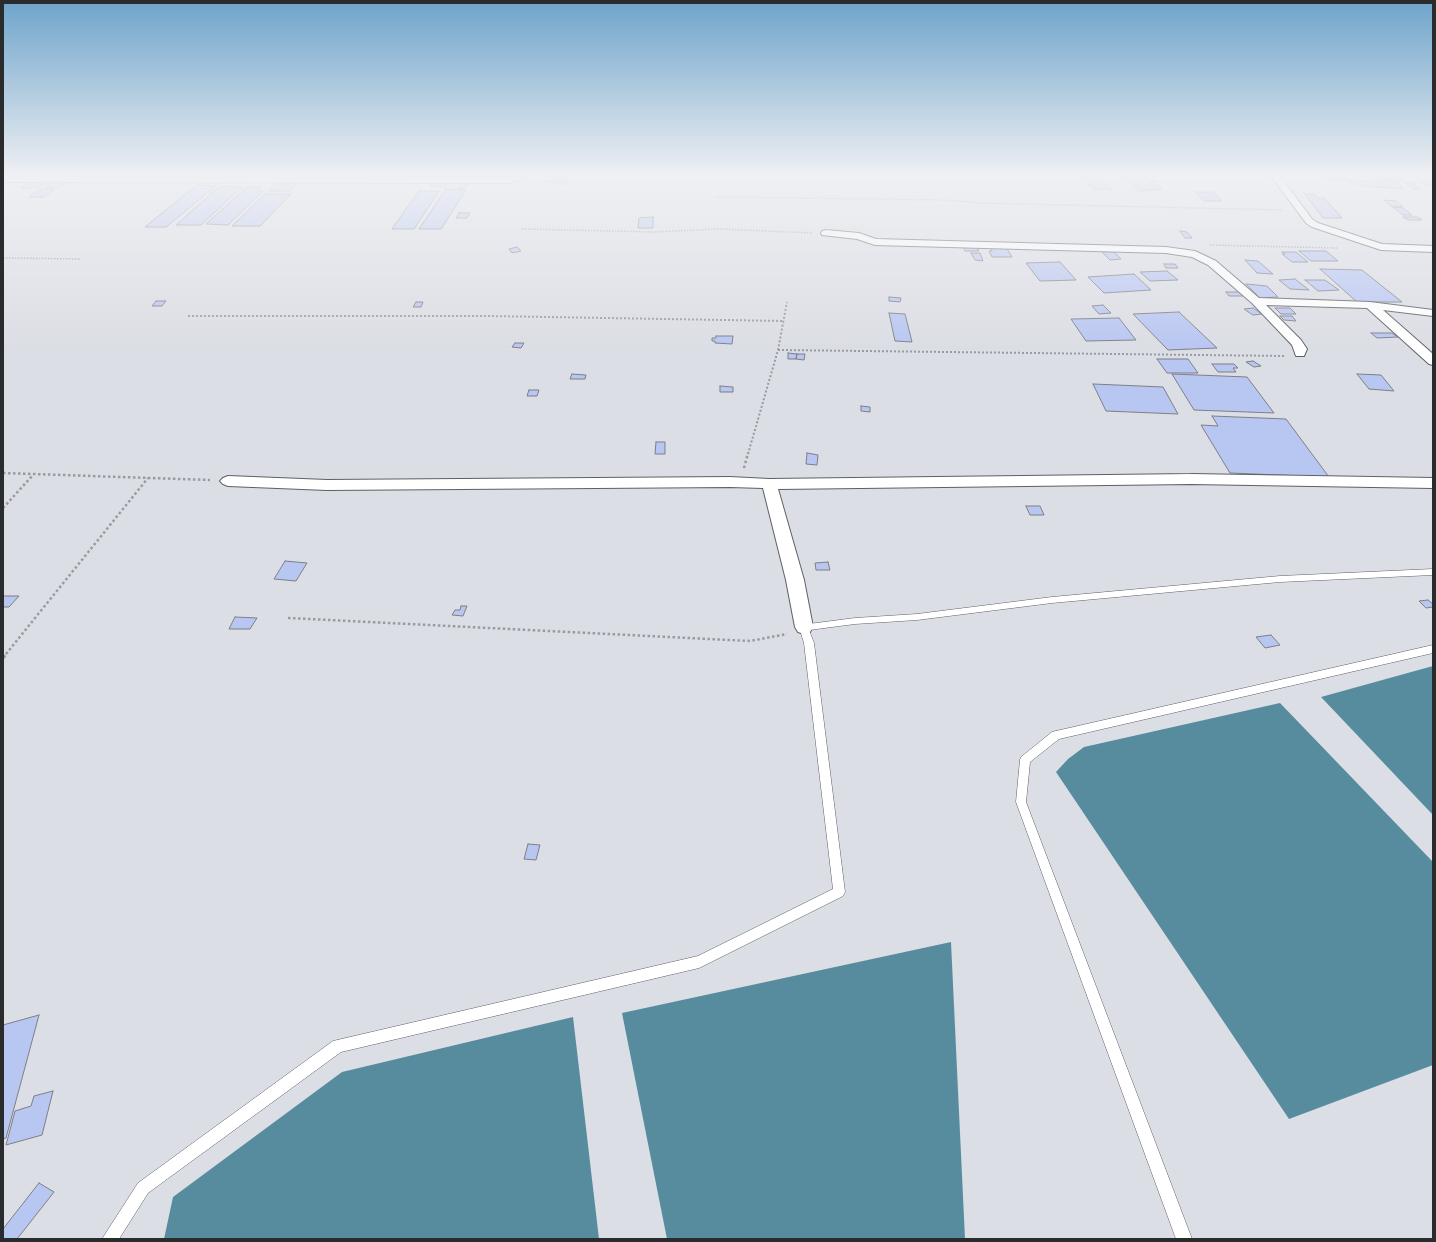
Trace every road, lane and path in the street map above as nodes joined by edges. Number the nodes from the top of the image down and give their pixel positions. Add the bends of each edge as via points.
1 (837, 234) edge
2 (1342, 234) edge
3 (1433, 249) edge
4 (3, 258) edge
5 (81, 259) dead end
6 (1256, 301) junction
7 (787, 302) dead end
8 (1370, 305) junction
9 (1433, 313) edge
10 (188, 316) dead end
11 (784, 321) junction
12 (778, 350) junction
13 (1300, 352) joint
14 (1433, 361) edge
15 (3, 473) edge
16 (33, 475) junction
17 (148, 478) junction
18 (228, 481) joint
19 (742, 482) junction
20 (1433, 483) edge
21 (770, 484) junction
22 (3, 508) edge
23 (1433, 572) edge
24 (288, 618) dead end
25 (804, 627) junction
26 (1433, 649) edge
27 (3, 658) edge
28 (110, 1239) edge
29 (1184, 1239) edge

1 - 6 street via 859,236 875,242 1166,250 1189,253 1212,263
2 - 3 street via 1381,247
4 - 5 path
6 - 8 street
6 - 13 street via 1297,343
7 - 11 path
8 - 9 street
8 - 14 street
10 - 11 path via 487,316
11 - 12 path
12 - 13 path via 1284,356
12 - 19 path via 742,474
15 - 16 path
16 - 17 path
16 - 22 path
17 - 18 path
17 - 27 path
18 - 19 street via 327,485
19 - 21 street
20 - 21 street via 1191,479
21 - 25 street via 795,580
23 - 25 lane via 1280,579 1060,599 917,617
24 - 25 path via 750,640 782,636
25 - 28 lane via 809,642 839,892 699,962 338,1046 144,1188
26 - 29 lane via 1056,734 1025,760 1021,802

